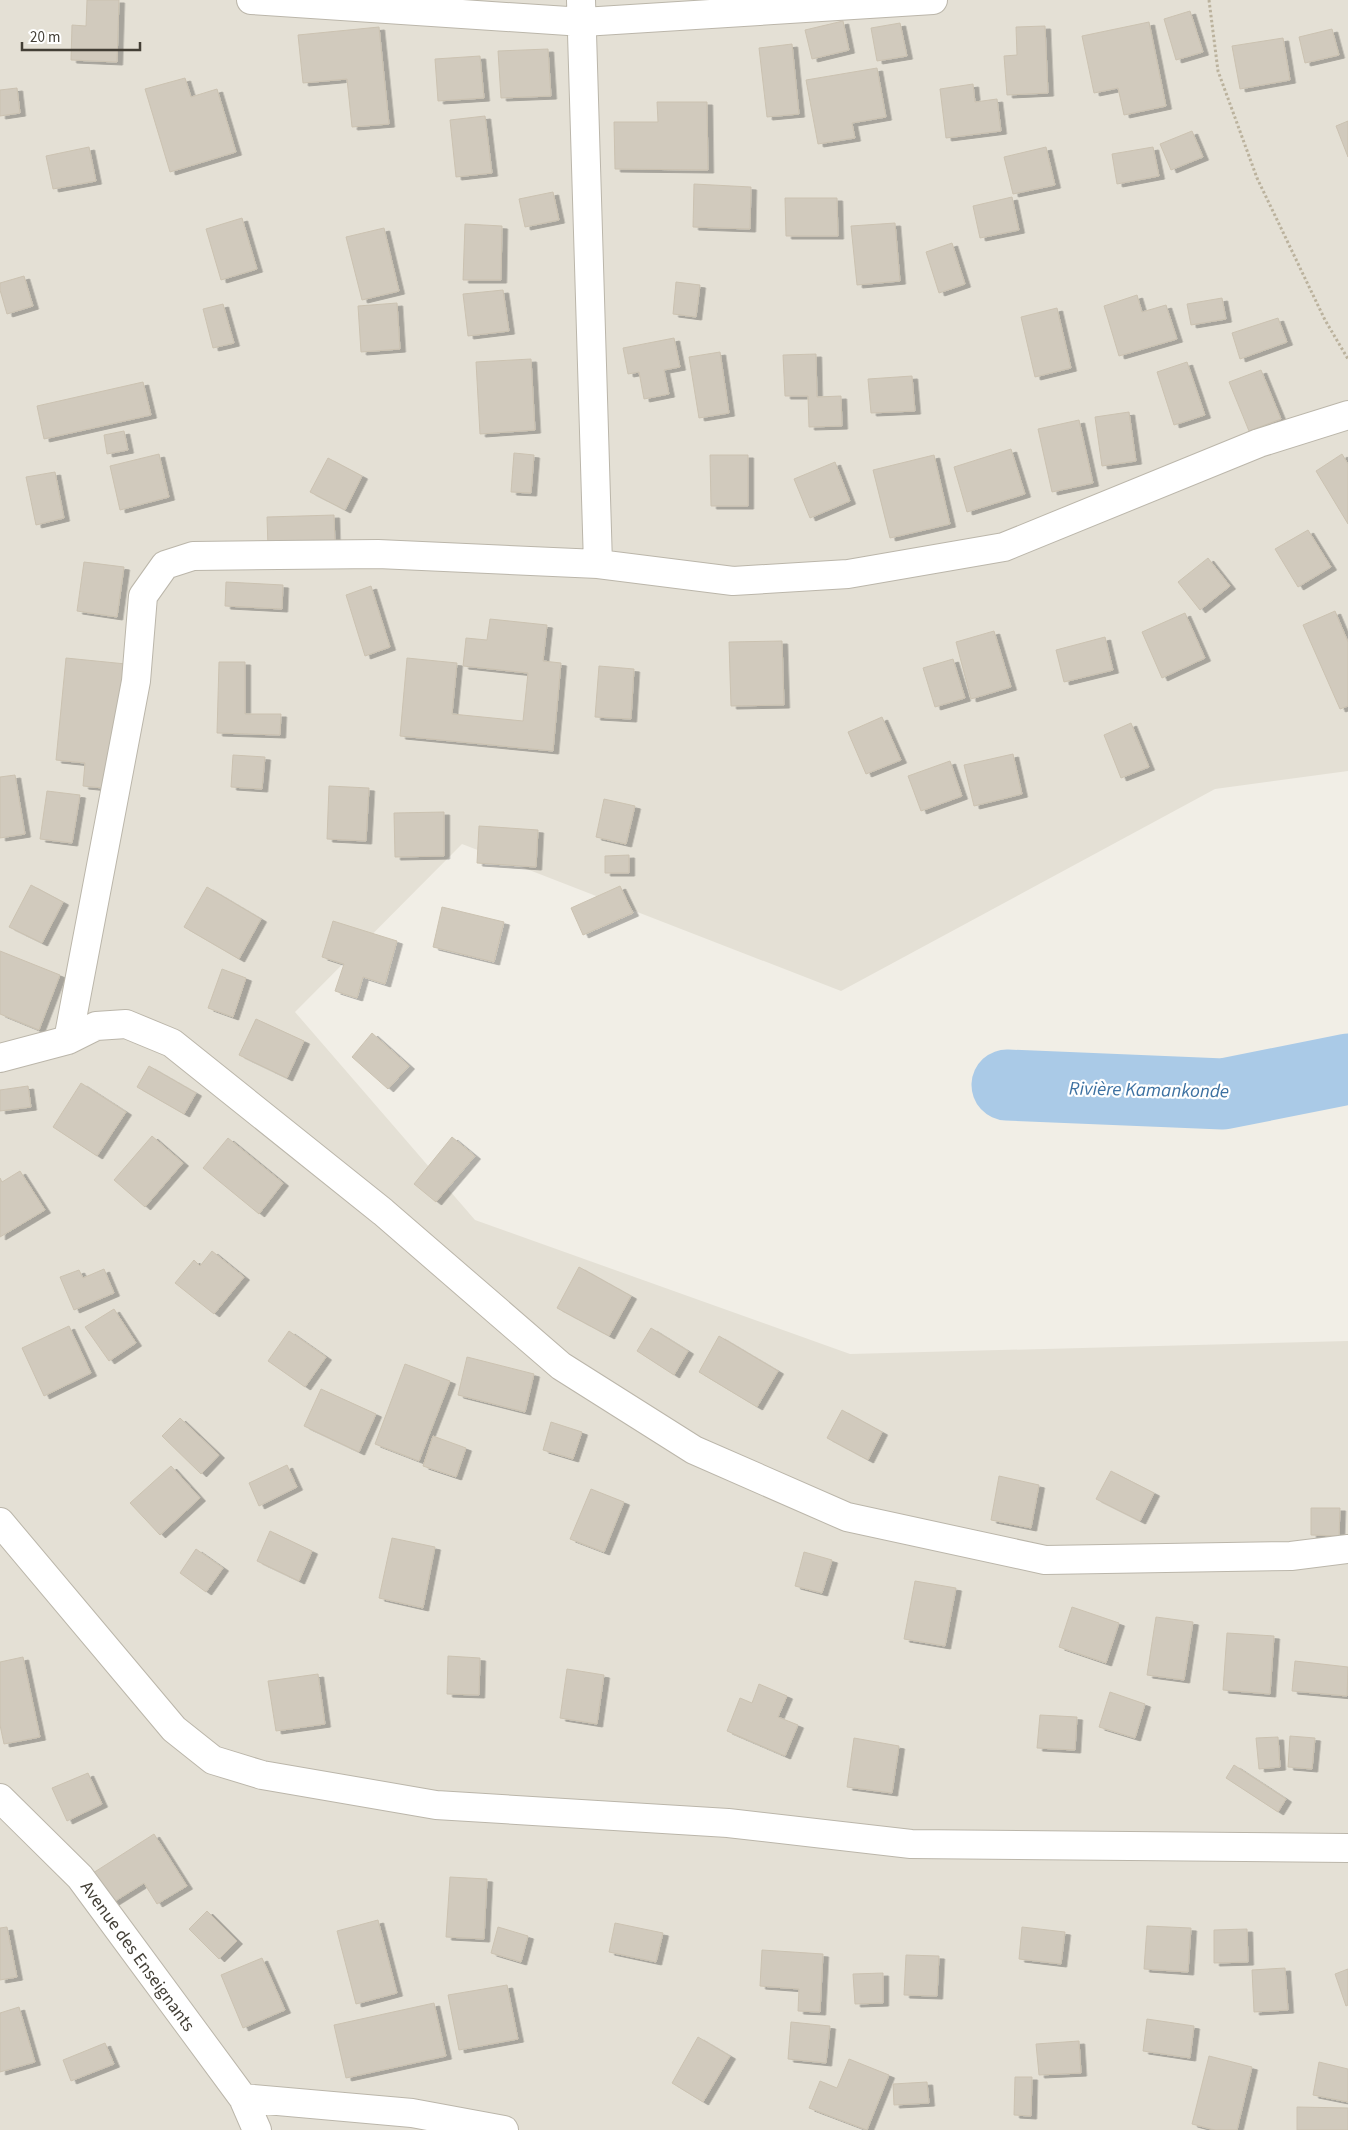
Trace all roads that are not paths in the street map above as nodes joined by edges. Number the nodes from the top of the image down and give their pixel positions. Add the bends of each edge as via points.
1 (251, 0) edge
2 (933, 0) edge
3 (582, 11) edge
4 (1348, 415) edge
5 (598, 564) junction
6 (68, 1040) junction
7 (0, 1058) edge
8 (0, 1522) edge
9 (1348, 1549) edge
10 (0, 1798) edge
11 (1348, 1848) edge
12 (243, 2098) junction
13 (257, 2130) edge
14 (504, 2130) edge

1 - 3 street
2 - 3 street
3 - 5 street
4 - 5 street via 1259,443 1004,548 848,574 732,582
5 - 6 street via 378,554 192,556 165,565 143,596 136,681
6 - 7 street
6 - 9 street via 96,1026 126,1024 172,1042 383,1212 561,1366 694,1450 847,1517 1045,1560 1291,1556
8 - 11 street via 174,1729 213,1760 262,1775 436,1805 728,1823 911,1844
10 - 12 street, Avenue des Enseignants via 80,1877
12 - 13 street, Avenue des Enseignants
12 - 14 street via 412,2113

